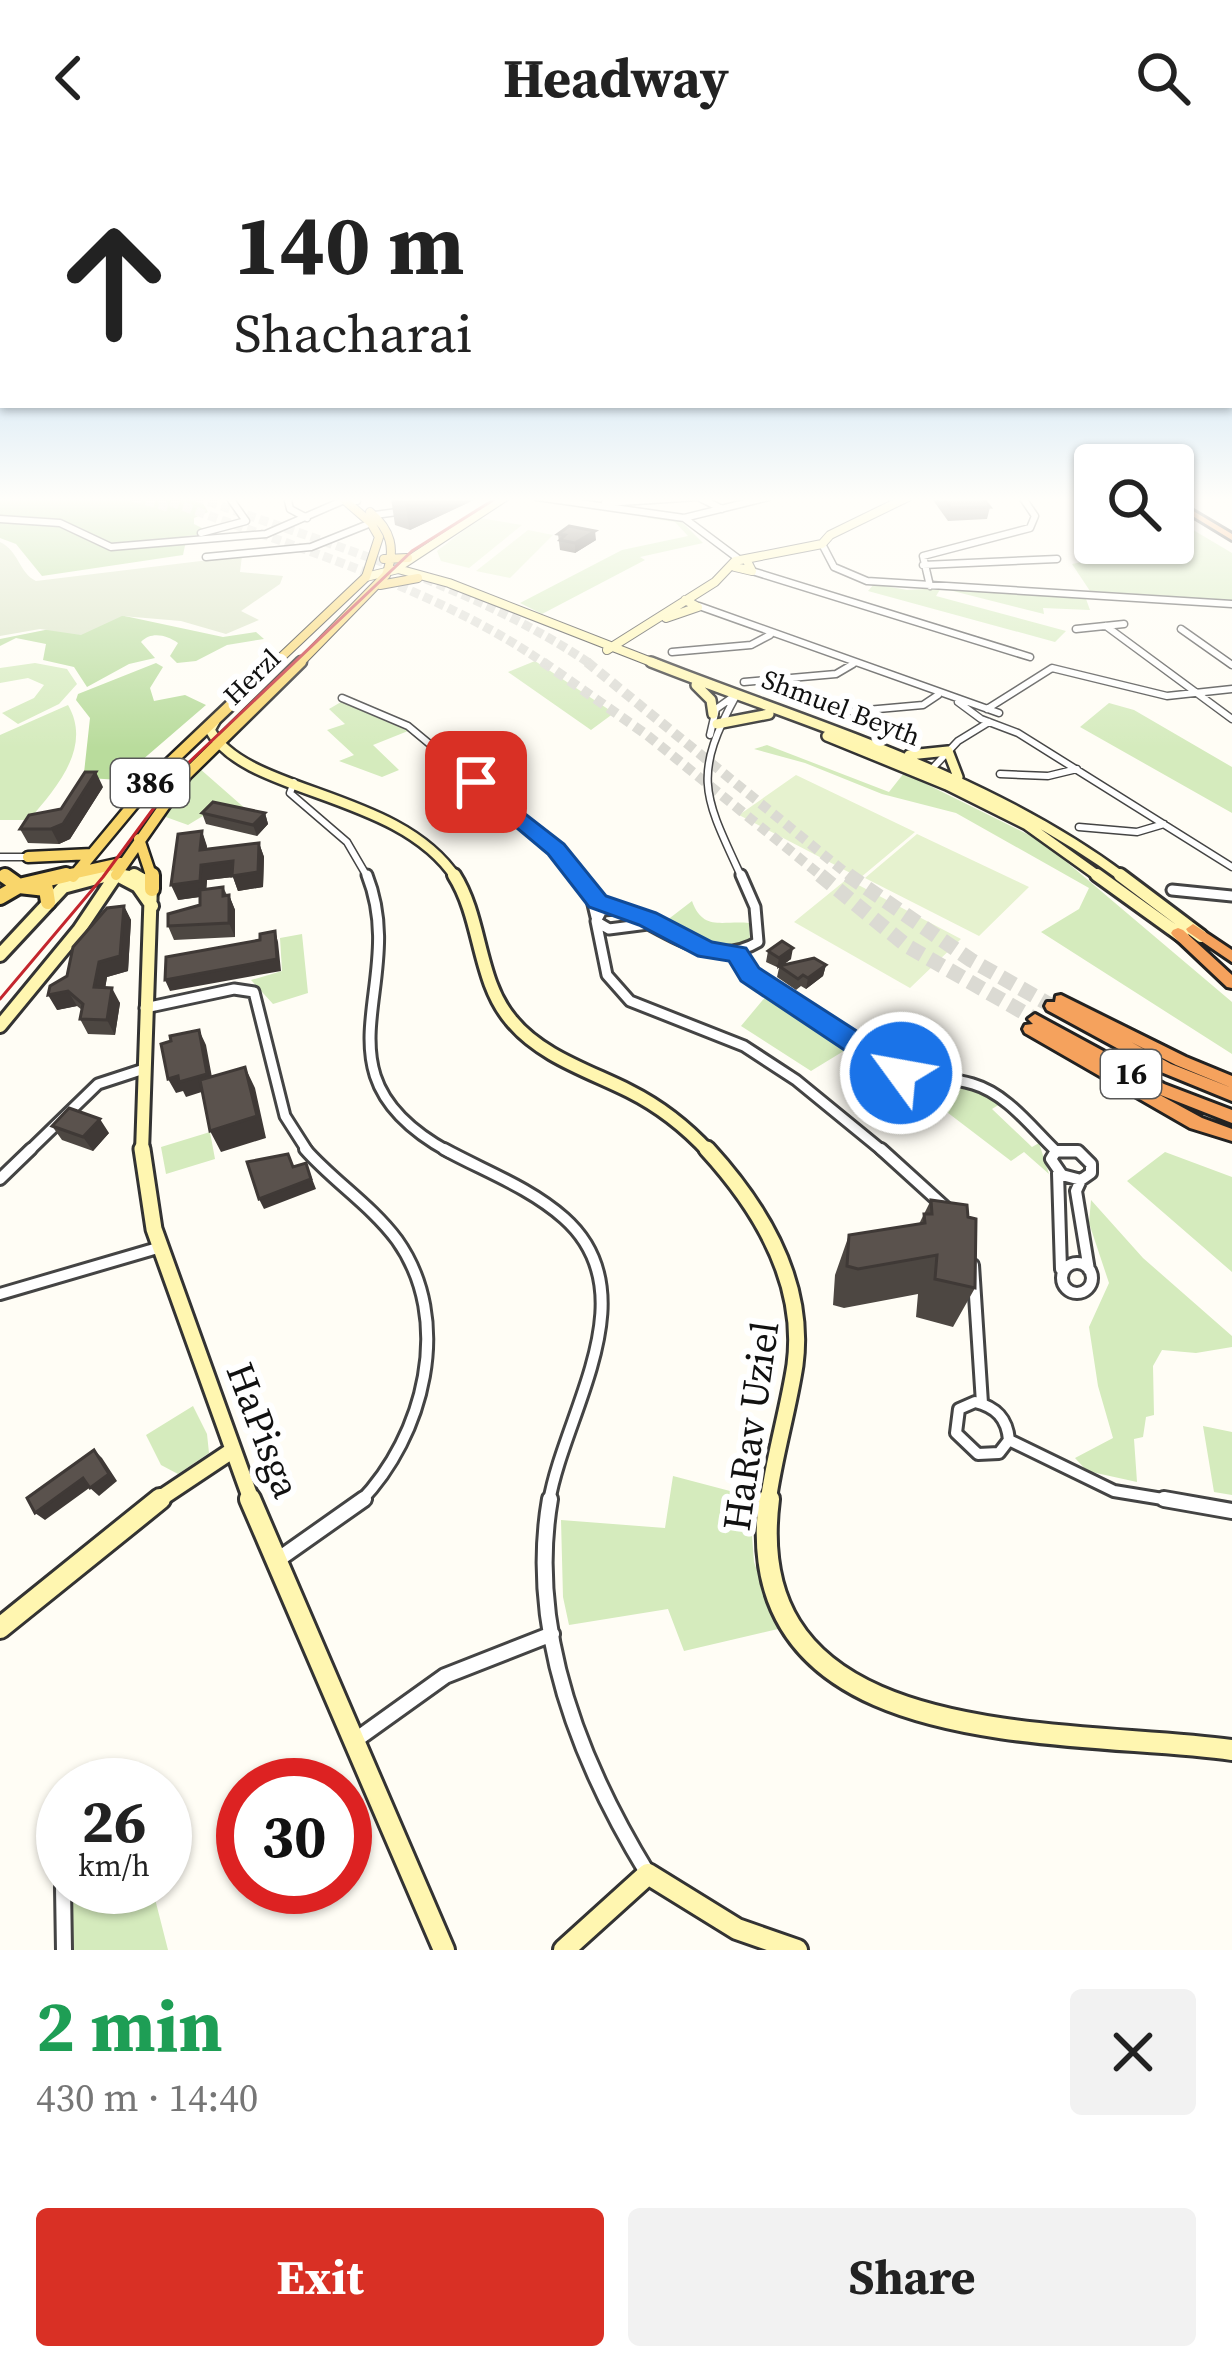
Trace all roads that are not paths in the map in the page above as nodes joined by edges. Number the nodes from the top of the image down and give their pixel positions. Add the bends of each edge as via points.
1 (362, 581) edge
2 (382, 581) edge
3 (403, 581) edge
4 (425, 581) edge
5 (444, 581) edge
6 (714, 581) edge
7 (721, 581) edge
8 (792, 581) edge
9 (880, 581) edge
10 (927, 581) edge
11 (380, 585) junction
12 (929, 586) junction
13 (684, 600) junction
14 (1232, 604) edge
15 (672, 606) junction
16 (693, 608) junction
17 (1124, 624) dead end
18 (1106, 626) junction
19 (1181, 628) dead end
20 (1076, 629) dead end
21 (770, 634) junction
22 (632, 636) junction
23 (586, 637) junction
24 (611, 648) junction
25 (672, 652) dead end
26 (1030, 657) dead end
27 (659, 664) junction
28 (853, 664) junction
29 (1232, 665) edge
30 (744, 682) dead end
31 (696, 685) junction
32 (1232, 689) edge
33 (938, 695) junction
34 (1199, 695) junction
35 (734, 697) junction
36 (342, 698) dead end
37 (1003, 701) junction
38 (982, 712) junction
39 (770, 713) junction
40 (833, 713) dead end
41 (997, 718) junction
42 (1232, 718) edge
43 (715, 719) junction
44 (215, 720) junction
45 (972, 730) junction
46 (221, 740) junction
47 (948, 751) junction
48 (892, 753) junction
49 (1077, 769) junction
50 (929, 773) junction
51 (1000, 773) dead end
52 (294, 782) junction
53 (964, 782) junction
54 (1164, 824) junction
55 (1079, 827) dead end
56 (139, 839) junction
57 (92, 854) junction
58 (28, 856) junction
59 (1232, 866) edge
60 (3, 869) edge
61 (110, 872) junction
62 (68, 882) junction
63 (19, 886) junction
64 (152, 889) junction
65 (1172, 890) dead end
66 (591, 896) junction
67 (1232, 896) edge
68 (0, 897) edge
69 (48, 902) junction
70 (152, 907) junction
71 (618, 909) junction
72 (596, 919) junction
73 (620, 927) junction
74 (665, 929) junction
75 (1185, 931) junction
76 (737, 954) junction
77 (0, 956) edge
78 (1232, 960) edge
79 (603, 963) junction
80 (1232, 974) edge
81 (1232, 983) edge
82 (146, 1008) junction
83 (0, 1026) edge
84 (144, 1070) junction
85 (1232, 1082) edge
86 (1232, 1094) edge
87 (1232, 1117) edge
88 (1232, 1138) edge
89 (1056, 1151) junction
90 (1058, 1173) junction
91 (0, 1180) edge
92 (1081, 1180) junction
93 (956, 1219) edge
94 (160, 1247) junction
95 (971, 1256) edge
96 (1061, 1269) junction
97 (1089, 1270) junction
98 (0, 1294) edge
99 (982, 1403) junction
100 (1009, 1440) junction
101 (230, 1452) junction
102 (1232, 1511) edge
103 (276, 1561) junction
104 (0, 1628) edge
105 (553, 1634) junction
106 (352, 1742) junction
107 (1232, 1750) edge
108 (648, 1874) junction
109 (63, 1914) edge
110 (64, 1950) edge
111 (444, 1950) edge
112 (564, 1950) edge
113 (796, 1950) edge

1 - 44 main road, Herzl / 386
2 - 11 main road, 386
3 - 11 main road
4 - 24 street, Shmuel Beyth
5 - 23 street, Shmuel Beyth
6 - 13 street
7 - 16 street
8 - 26 street
9 - 12 street
10 - 12 street
11 - 46 main road, Herzl / 386
12 - 14 street
13 - 15 street
13 - 16 street
15 - 16 street
15 - 22 street
16 - 21 street
16 - 22 street
17 - 18 street
18 - 20 street
18 - 34 street
19 - 29 street
21 - 25 street via 751,645
21 - 28 street
22 - 23 street
22 - 24 street
22 - 27 street
23 - 24 street, Shmuel Beyth
24 - 27 street, Shmuel Beyth
24 - 31 street, Shmuel Beyth
27 - 35 street, Shmuel Beyth
28 - 30 street via 836,674
28 - 33 street
31 - 35 street, Shmuel Beyth
31 - 43 street
32 - 34 street
33 - 38 street
33 - 40 street via 923,705
34 - 37 street via 1155,694 1052,668
34 - 42 street
35 - 39 street, Shmuel Beyth
35 - 43 street
35 - 48 street, Shmuel Beyth
36 - 66 street via 408,726 556,849
37 - 38 street
37 - 41 street
38 - 41 street
38 - 45 street
39 - 43 street
39 - 50 street, Shmuel Beyth
41 - 45 street
41 - 49 street
43 - 76 street via 707,797 761,928 753,947
44 - 46 street via 211,733
44 - 57 main road, Herzl / 386
45 - 47 street
46 - 52 street, HaRav Uziel
46 - 56 main road, Herzl / 386
47 - 48 street
47 - 50 street
47 - 53 street
48 - 50 street, Shmuel Beyth
49 - 51 street
49 - 54 street
50 - 53 street, Shmuel Beyth
50 - 75 street, Shmuel Beyth via 1050,839
52 - 105 street via 290,793 348,843 372,890 378,970 368,1049 382,1095 416,1132 560,1216 598,1267 602,1327 549,1502
52 - 107 street, HaRav Uziel via 376,810 429,848 462,890 515,1026 677,1120 744,1192 798,1304 800,1342 764,1536 781,1606 817,1658 869,1697 952,1722
53 - 75 street, Shmuel Beyth via 1071,841
54 - 55 street via 1131,832
54 - 59 street
56 - 61 main road, Herzl / 386
56 - 64 main road
57 - 58 main road
57 - 61 street
57 - 62 main road, Herzl / 386
58 - 60 main road
58 - 63 main road via 30,875
60 - 63 main road
61 - 62 main road
61 - 64 street via 141,875
61 - 70 street via 138,886
61 - 83 street via 79,930
62 - 63 main road
62 - 69 street
63 - 68 main road
63 - 69 main road via 46,889
64 - 70 street, HaPisga
65 - 67 street
66 - 71 street
66 - 72 street
69 - 77 street
70 - 82 street, HaPisga
71 - 72 street
71 - 73 street via 627,919
71 - 74 street
72 - 73 street
72 - 79 street
73 - 74 street
73 - 79 street via 605,942
74 - 76 street via 706,950
75 - 78 highway
75 - 80 street, Shmuel Beyth
75 - 81 highway
76 - 89 street via 750,975 901,1073 988,1090
79 - 93 street via 625,997 746,1047 806,1088
82 - 84 street, HaPisga
82 - 103 street via 254,992 295,1136 399,1243 418,1280 428,1359 398,1450 360,1503
84 - 91 street via 98,1084
84 - 94 street, HaPisga via 144,1178
85 - 86 highway, 16 via 1054,1002 1166,1069
87 - 88 highway, 16 via 1032,1024
89 - 90 street
89 - 92 street via 1088,1159 1091,1173
90 - 92 street
90 - 96 street
92 - 97 street via 1077,1205
94 - 98 street
94 - 101 street, HaPisga
95 - 99 street
96 - 97 street
96 - 97 street via 1079,1293 1094,1284
99 - 100 street via 1006,1421
99 - 100 street via 959,1409 961,1442 990,1456
100 - 102 street via 1088,1483
101 - 103 street, HaPisga
101 - 104 street via 132,1518
103 - 106 street, HaPisga
105 - 106 street via 446,1676
105 - 108 street via 580,1742 615,1824
106 - 111 street, HaPisga
108 - 112 street
108 - 113 street via 737,1929
109 - 110 street

